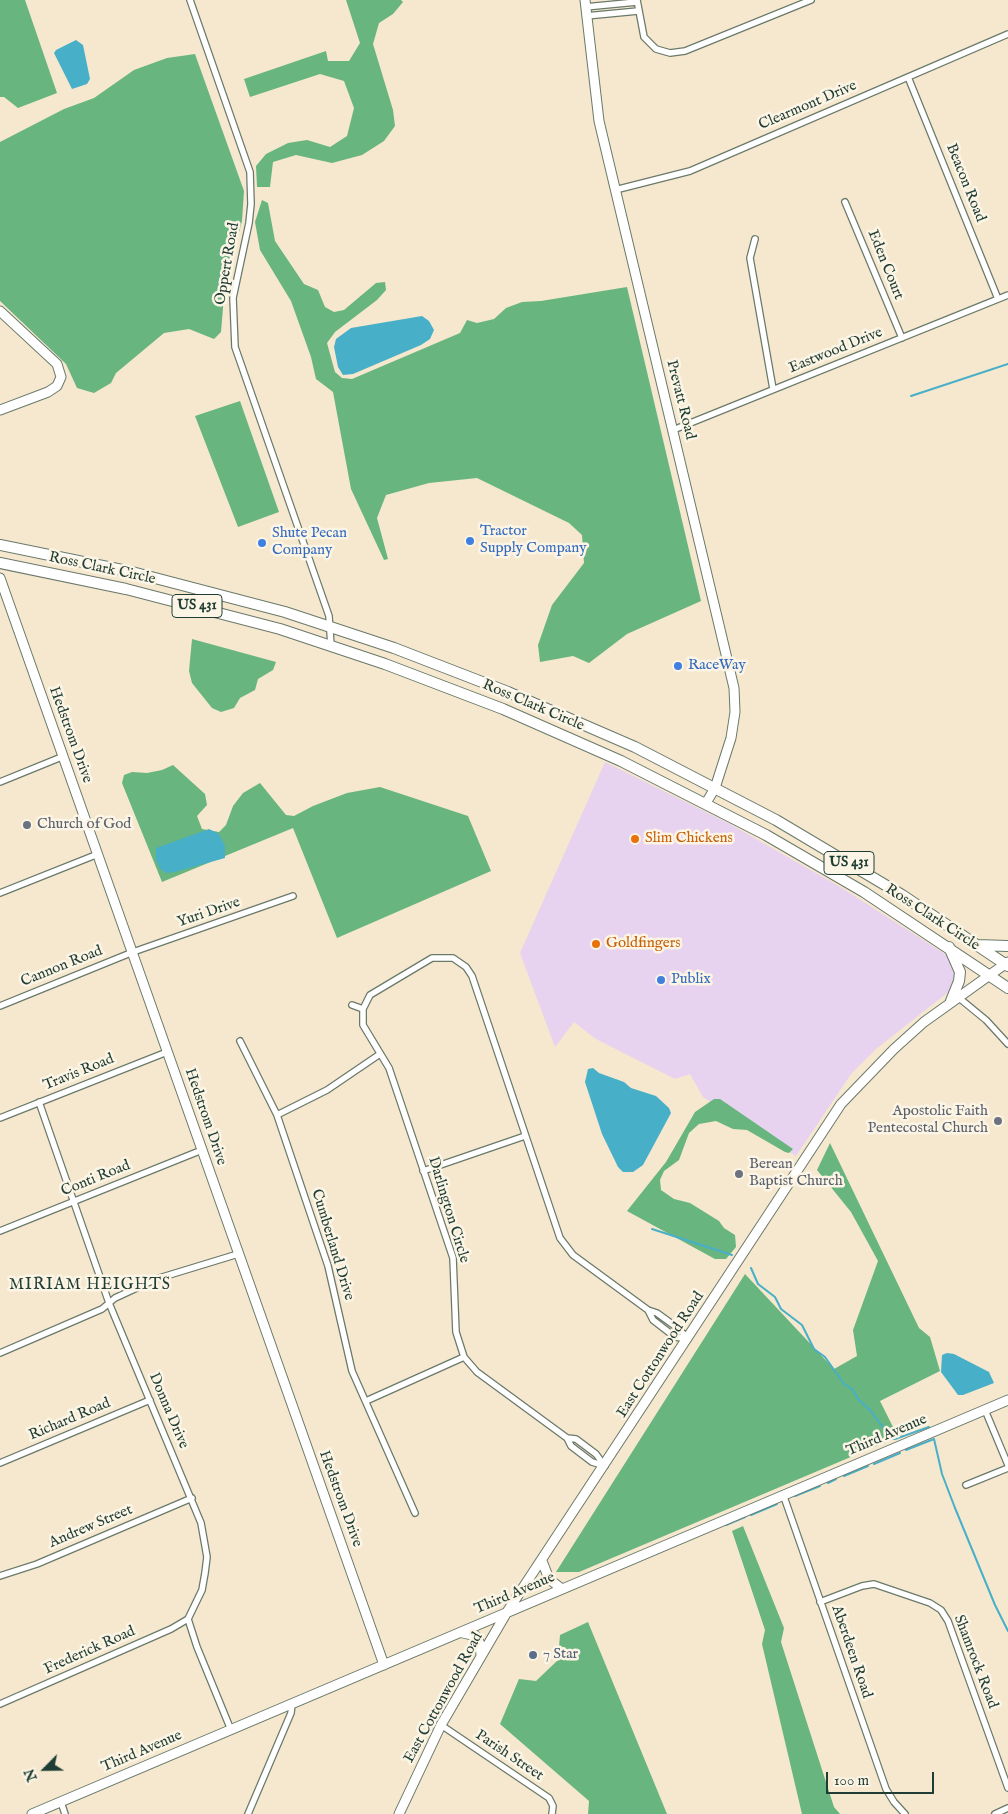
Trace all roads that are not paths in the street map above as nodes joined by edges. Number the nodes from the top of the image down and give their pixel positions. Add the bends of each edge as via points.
1 (190, 0) edge
2 (811, 0) edge
3 (637, 1) edge
4 (585, 8) edge
5 (638, 11) junction
6 (1008, 34) edge
7 (908, 77) junction
8 (615, 190) junction
9 (846, 202) dead end
10 (755, 239) dead end
11 (1008, 294) edge
12 (998, 299) junction
13 (0, 312) edge
14 (902, 338) junction
15 (773, 390) junction
16 (0, 410) edge
17 (673, 430) junction
18 (0, 545) edge
19 (0, 563) edge
20 (0, 578) edge
21 (331, 627) junction
22 (331, 646) junction
23 (508, 692) junction
24 (503, 709) junction
25 (64, 756) junction
26 (0, 782) edge
27 (715, 788) junction
28 (706, 803) junction
29 (808, 839) junction
30 (790, 849) junction
31 (98, 854) junction
32 (0, 893) edge
33 (293, 896) dead end
34 (977, 945) junction
35 (949, 946) junction
36 (1008, 946) edge
37 (456, 951) dead end
38 (133, 952) junction
39 (453, 958) junction
40 (1007, 964) edge
41 (990, 974) junction
42 (1008, 988) edge
43 (954, 999) junction
44 (352, 1005) dead end
45 (0, 1006) edge
46 (363, 1009) junction
47 (240, 1041) dead end
48 (1008, 1044) edge
49 (167, 1052) junction
50 (380, 1054) junction
51 (39, 1102) junction
52 (277, 1115) junction
53 (0, 1118) edge
54 (526, 1136) junction
55 (202, 1150) junction
56 (423, 1171) junction
57 (74, 1201) junction
58 (0, 1231) edge
59 (238, 1254) junction
60 (110, 1303) junction
61 (688, 1339) junction
62 (0, 1353) edge
63 (464, 1357) junction
64 (150, 1400) junction
65 (1008, 1400) edge
66 (366, 1401) junction
67 (984, 1410) junction
68 (0, 1463) edge
69 (604, 1466) junction
70 (1008, 1466) edge
71 (966, 1485) dead end
72 (783, 1494) junction
73 (192, 1498) junction
74 (415, 1513) dead end
75 (542, 1561) junction
76 (0, 1576) edge
77 (562, 1589) junction
78 (820, 1602) junction
79 (507, 1612) junction
80 (188, 1619) junction
81 (457, 1634) junction
82 (481, 1656) junction
83 (384, 1665) junction
84 (0, 1704) edge
85 (292, 1704) junction
86 (441, 1725) junction
87 (231, 1730) junction
88 (1008, 1788) edge
89 (60, 1802) junction
90 (1008, 1808) edge
91 (32, 1814) edge
92 (65, 1814) edge
93 (248, 1814) edge
94 (399, 1814) edge
95 (552, 1814) edge
96 (905, 1814) edge
97 (995, 1814) edge

1 - 21 street, Oppert Road via 250,172 250,214 232,298 236,347
2 - 5 street via 675,53 660,51 647,42
3 - 4 street
3 - 5 street
4 - 5 street
4 - 8 street, Prevatt Road via 599,121
6 - 7 street, Clearmont Drive
7 - 8 street, Clearmont Drive via 690,171
7 - 12 street, Beacon Road
8 - 17 street, Prevatt Road
9 - 14 street, Eden Court
10 - 15 street via 750,258
11 - 12 street, Eastwood Drive
12 - 14 street, Eastwood Drive
13 - 16 street via 57,364 61,377 57,386 48,392
14 - 15 street, Eastwood Drive
15 - 17 street, Eastwood Drive
17 - 27 street, Prevatt Road via 734,688 731,738
18 - 21 highway, Ross Clark Circle / US 431 via 193,587
19 - 22 highway, Ross Clark Circle / US 431 via 187,604
20 - 25 street, Hedstrom Drive
21 - 22 street, Oppert Road
21 - 23 highway, Ross Clark Circle / US 431
22 - 24 highway, Ross Clark Circle / US 431
23 - 24 highway
23 - 27 highway, Ross Clark Circle / US 431 via 627,744
24 - 28 highway, Ross Clark Circle / US 431
25 - 26 street
25 - 31 street, Hedstrom Drive
27 - 28 street, Prevatt Road
27 - 29 highway, Ross Clark Circle / US 431
28 - 30 highway, Ross Clark Circle / US 431
29 - 30 highway via 802,848
29 - 34 highway, Ross Clark Circle / US 431 via 902,895
30 - 35 highway, Ross Clark Circle / US 431
31 - 32 street
31 - 38 street, Hedstrom Drive
33 - 38 street, Yuri Drive
34 - 36 highway
34 - 40 highway, Ross Clark Circle / US 431
35 - 41 highway, Ross Clark Circle / US 431
35 - 43 highway via 960,972
37 - 39 street
38 - 45 street, Cannon Road
38 - 49 street, Hedstrom Drive
39 - 46 street via 428,960 374,992
39 - 54 street via 472,976
40 - 41 street, East Cottonwood Road
41 - 42 highway, Ross Clark Circle / US 431
41 - 43 street, East Cottonwood Road
43 - 48 street via 986,1020
43 - 61 street, East Cottonwood Road via 894,1048 841,1104
44 - 46 street
46 - 50 street, Darlington Circle via 364,1025
47 - 52 street, Cumberland Drive
49 - 51 street, Travis Road
49 - 55 street, Hedstrom Drive
50 - 52 street via 327,1090
50 - 56 street, Darlington Circle via 389,1068
51 - 53 street, Travis Road
51 - 57 street, Donna Drive
52 - 66 street, Cumberland Drive via 334,1286 352,1372
54 - 56 street
54 - 61 street via 564,1244 648,1310 680,1329
55 - 57 street, Conti Road
55 - 59 street, Hedstrom Drive
56 - 63 street, Darlington Circle via 453,1258 456,1332
57 - 58 street, Conti Road
57 - 60 street, Donna Drive
59 - 60 street via 156,1279
59 - 83 street, Hedstrom Drive
60 - 62 street
60 - 64 street, Donna Drive
61 - 69 street, East Cottonwood Road
63 - 66 street
63 - 69 street, Darlington Circle via 477,1372 567,1438 576,1439 596,1454
64 - 68 street, Richard Road
64 - 73 street, Donna Drive
65 - 67 street, Third Avenue
66 - 74 street, Cumberland Drive
67 - 70 street
67 - 72 street, Third Avenue
69 - 75 street, East Cottonwood Road
70 - 71 street
72 - 77 street, Third Avenue
72 - 78 street, Aberdeen Road
73 - 76 street, Andrew Street via 37,1564
73 - 80 street, Donna Drive via 201,1523 207,1557 202,1590
75 - 77 street via 549,1579
75 - 79 street, East Cottonwood Road
77 - 79 street, Third Avenue
78 - 88 street, Shamrock Road via 874,1584 941,1610 948,1621
78 - 96 street, Aberdeen Road via 886,1789
79 - 81 street, Third Avenue
79 - 82 street, East Cottonwood Road
80 - 84 street, Frederick Road
80 - 87 street
81 - 82 street via 476,1636
81 - 83 street, Third Avenue
82 - 86 street, East Cottonwood Road
83 - 85 street, Third Avenue
85 - 87 street, Third Avenue
85 - 93 street
86 - 94 street, East Cottonwood Road
86 - 95 street, Parish Street via 549,1798
87 - 89 street, Third Avenue
89 - 91 street, Third Avenue
89 - 92 street
90 - 97 street

